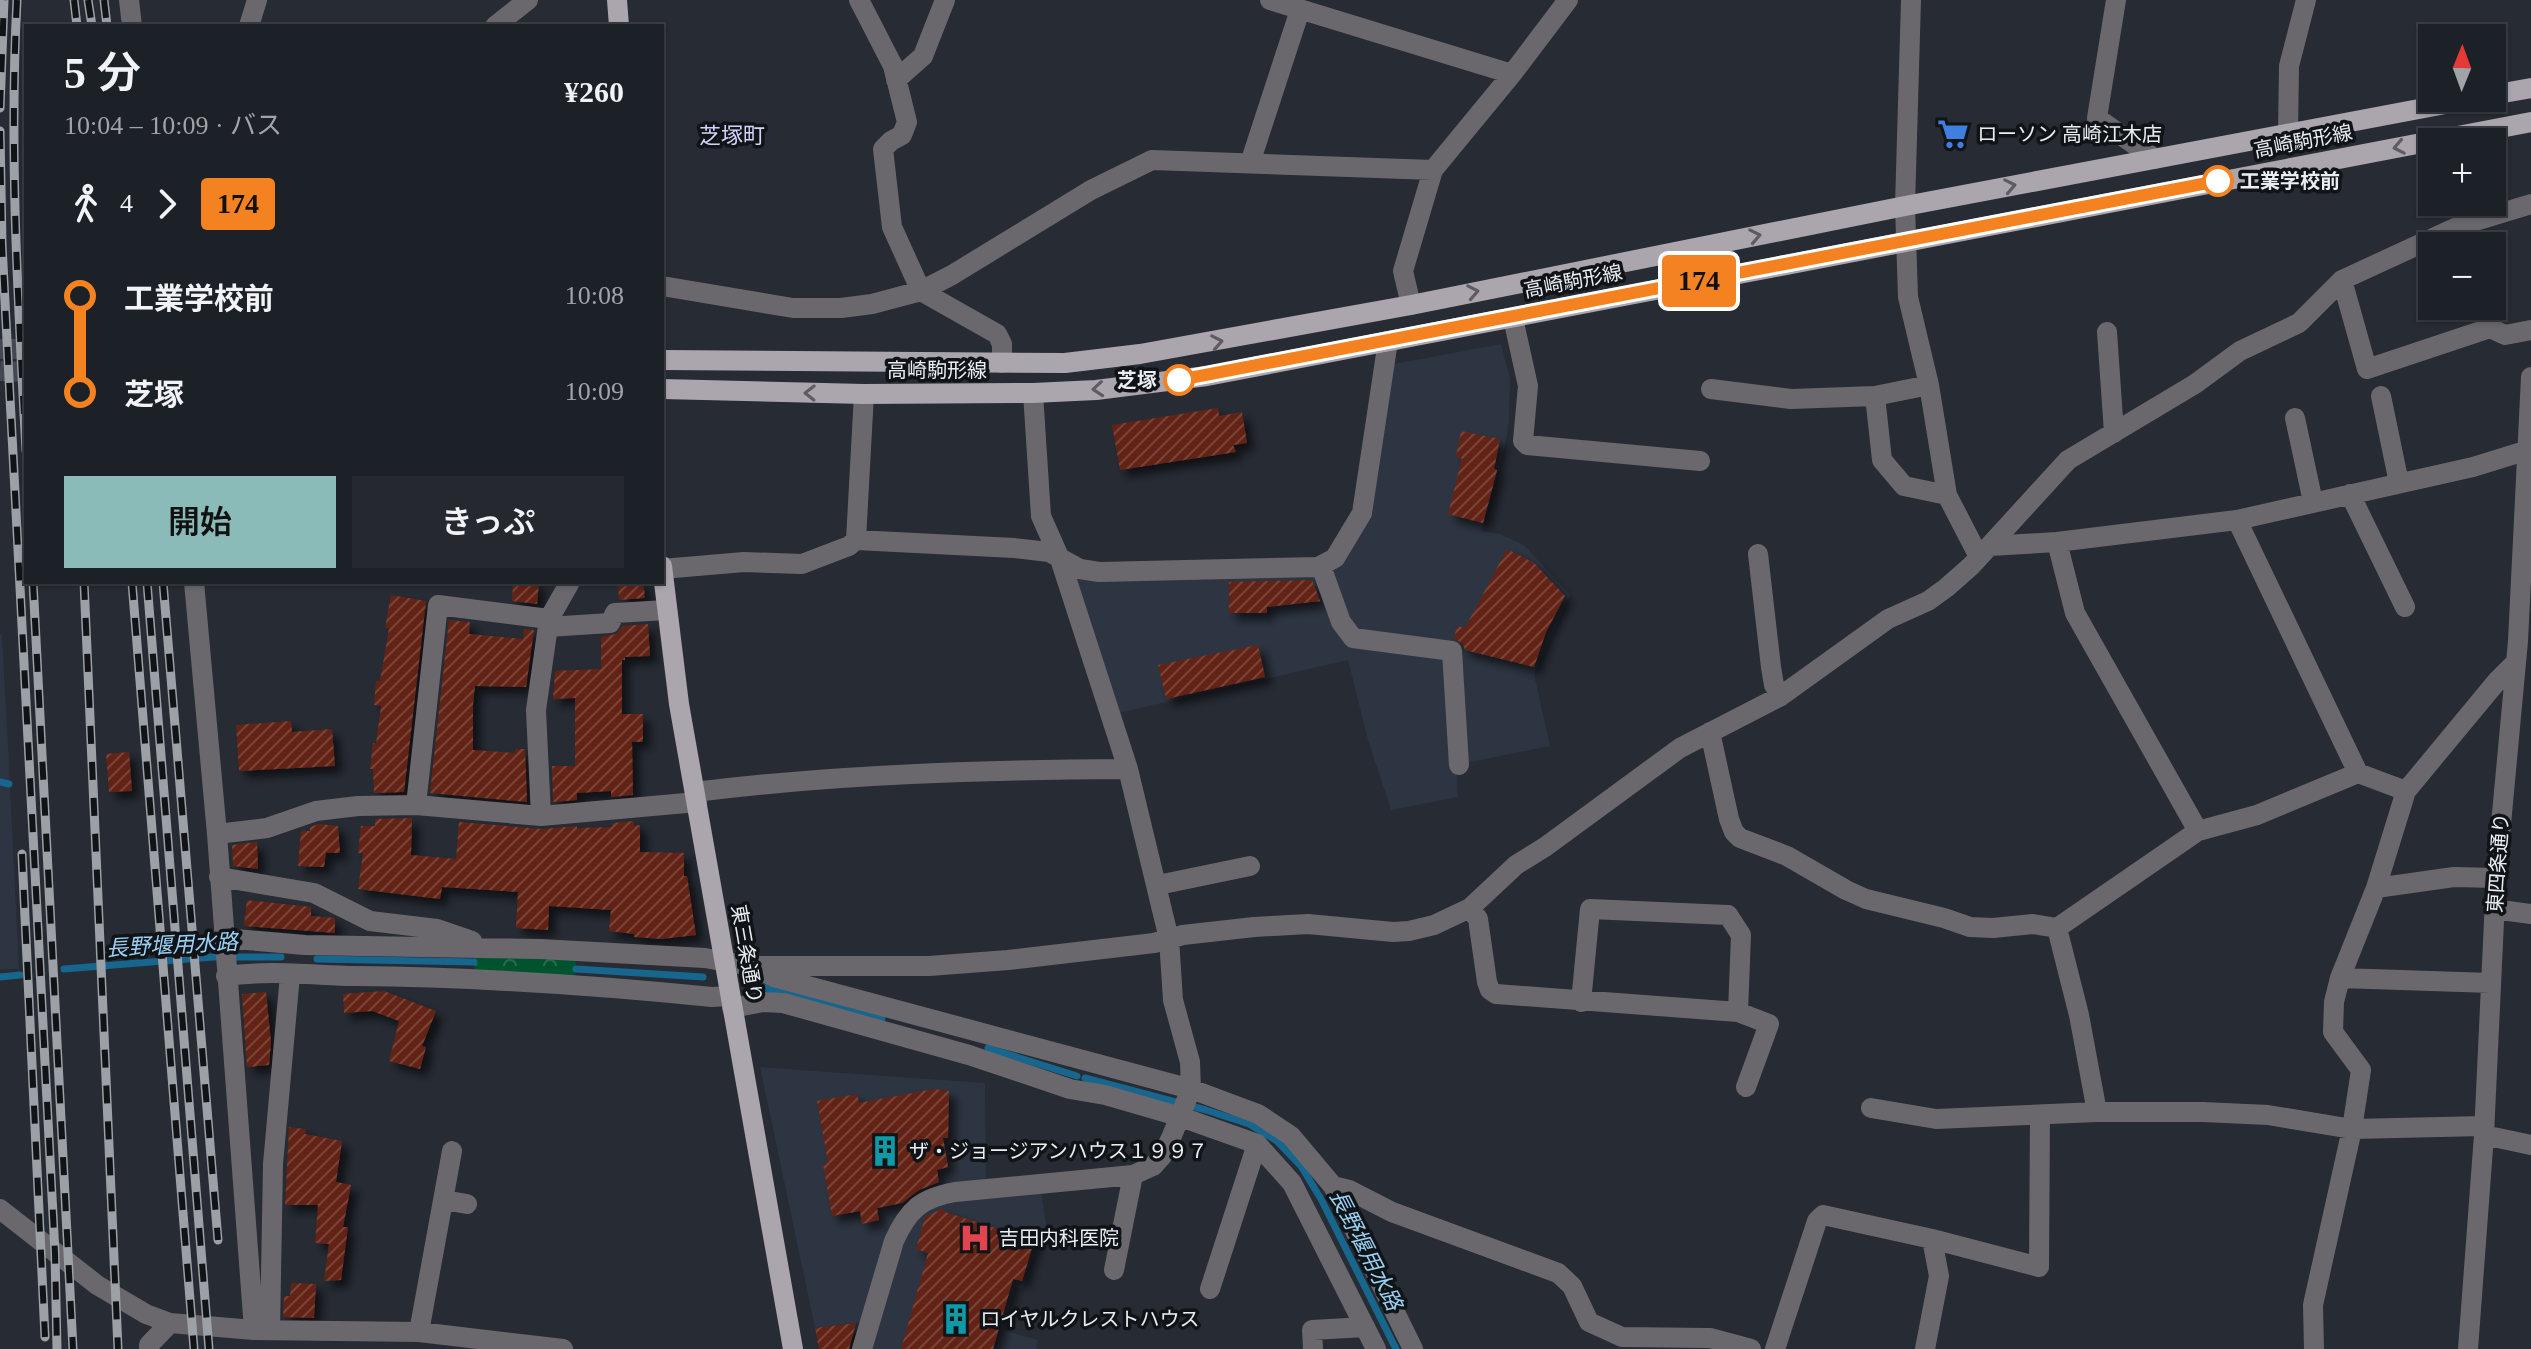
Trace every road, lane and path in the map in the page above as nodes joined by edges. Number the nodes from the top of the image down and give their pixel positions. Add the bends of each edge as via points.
1 (129, 0) edge
2 (257, 0) edge
3 (528, 0) edge
4 (617, 0) edge
5 (859, 0) edge
6 (945, 0) edge
7 (1270, 0) edge
8 (1568, 0) edge
9 (1911, 0) edge
10 (2116, 0) edge
11 (2306, 0) edge
12 (1300, 10) junction
13 (132, 24) edge
14 (250, 24) edge
15 (498, 24) edge
16 (619, 24) edge
17 (1512, 74) junction
18 (896, 80) junction
19 (2531, 88) edge
20 (2506, 92) edge
21 (2418, 109) edge
22 (2531, 122) edge
23 (2288, 134) junction
24 (2155, 159) junction
25 (1250, 163) junction
26 (1433, 170) junction
27 (2531, 204) edge
28 (1905, 206) junction
29 (1905, 241) junction
30 (2342, 280) junction
31 (664, 286) edge
32 (921, 291) junction
33 (1411, 305) junction
34 (1513, 318) junction
35 (2531, 330) edge
36 (2107, 332) dead end
37 (1388, 341) junction
38 (664, 360) edge
39 (1002, 363) junction
40 (2531, 377) edge
41 (1929, 385) junction
42 (664, 389) edge
43 (1711, 389) dead end
44 (1033, 393) junction
45 (864, 394) junction
46 (1875, 396) junction
47 (2381, 396) dead end
48 (2295, 418) dead end
49 (2114, 433) junction
50 (2528, 449) edge
51 (1700, 461) dead end
52 (2399, 483) junction
53 (2350, 494) junction
54 (1947, 495) junction
55 (2313, 502) junction
56 (2237, 520) junction
57 (856, 540) junction
58 (2057, 542) junction
59 (1985, 552) junction
60 (1758, 554) dead end
61 (1060, 559) junction
62 (1321, 566) junction
63 (664, 568) edge
64 (194, 584) edge
65 (569, 584) edge
66 (664, 584) edge
67 (2405, 607) dead end
68 (667, 610) junction
69 (548, 623) junction
70 (2524, 635) edge
71 (2515, 663) junction
72 (1781, 696) junction
73 (1710, 732) junction
74 (1459, 765) dead end
75 (1128, 769) junction
76 (2358, 773) junction
77 (2406, 791) junction
78 (696, 797) junction
79 (416, 805) junction
80 (541, 816) junction
81 (2198, 831) junction
82 (217, 834) junction
83 (1250, 866) dead end
84 (219, 877) junction
85 (2496, 878) junction
86 (1158, 885) junction
87 (2376, 888) junction
88 (1470, 908) junction
89 (2494, 909) junction
90 (2531, 914) edge
91 (2057, 928) junction
92 (1169, 939) junction
93 (224, 941) junction
94 (487, 947) junction
95 (724, 962) junction
96 (749, 966) junction
97 (226, 973) junction
98 (290, 975) junction
99 (2340, 978) junction
100 (2491, 983) junction
101 (731, 1002) junction
102 (1581, 1002) junction
103 (1738, 1012) junction
104 (1746, 1087) dead end
105 (1185, 1104) junction
106 (1871, 1108) dead end
107 (2097, 1112) junction
108 (2040, 1115) junction
109 (2352, 1129) junction
110 (2484, 1130) junction
111 (1257, 1144) junction
112 (2531, 1145) edge
113 (451, 1151) dead end
114 (1133, 1175) junction
115 (1333, 1186) junction
116 (444, 1200) junction
117 (467, 1204) dead end
118 (0, 1209) edge
119 (1932, 1239) junction
120 (1114, 1270) dead end
121 (1210, 1289) dead end
122 (170, 1323) junction
123 (1365, 1327) junction
124 (262, 1330) junction
125 (419, 1332) junction
126 (1623, 1343) edge
127 (149, 1349) edge
128 (563, 1349) edge
129 (793, 1349) edge
130 (862, 1349) edge
131 (1313, 1349) edge
132 (1376, 1349) edge
133 (1413, 1349) edge
134 (1751, 1349) edge
135 (1775, 1349) edge
136 (1925, 1349) edge
137 (2314, 1349) edge
138 (2468, 1349) edge

1 - 13 street
2 - 14 street
3 - 15 street
4 - 16 main road
5 - 18 street
6 - 18 street via 923,56
7 - 12 street
8 - 17 street
9 - 28 street
10 - 24 street via 2097,118
11 - 23 street via 2289,66
12 - 17 street
12 - 25 street
17 - 26 street
18 - 32 street via 907,122 902,135 883,149 885,184 892,227
19 - 20 main road
21 - 23 main road, 高崎駒形線
22 -> 29 main road, 高崎駒形線
23 - 24 main road, 高崎駒形線
28 -> 24 main road, 高崎駒形線
25 - 26 street
25 - 32 street via 1152,160
26 - 33 street via 1403,271
27 - 30 street via 2459,226
28 - 29 street
33 -> 28 main road, 高崎駒形線
29 - 34 main road, 高崎駒形線
29 - 41 street via 1908,297
30 - 35 street via 2367,369 2490,328 2505,335
30 - 49 street via 2299,323 2240,351
31 - 32 street via 815,310 872,304
32 - 39 street via 997,334
39 -> 33 main road, 高崎駒形線 via 1127,356
34 - 37 main road, 高崎駒形線
34 - 51 street via 1527,373 1527,445
36 - 49 street
37 -> 44 main road, 高崎駒形線 via 1207,376
37 - 62 street via 1362,513 1341,551
38 - 39 main road, 高崎駒形線
40 - 50 street, 東四条通り
41 - 46 street
41 - 54 street
45 -> 42 main road, 高崎駒形線
43 - 46 street via 1791,399
44 - 45 main road, 高崎駒形線
44 - 61 street via 1041,516
45 - 57 street
46 - 54 street via 1882,460 1904,486
47 - 52 street
48 - 55 street
49 - 59 street via 2068,460
50 - 52 street
50 - 70 street, 東四条通り
52 - 53 street
53 - 55 street
53 - 67 street
54 - 59 street
55 - 56 street
56 - 58 street
56 - 76 street
57 - 61 street via 1014,548 1049,552
57 - 63 street via 802,564
58 - 59 street
58 - 81 street via 2075,613
59 - 72 street via 1928,601 1888,619
60 - 72 street via 1771,667
61 - 62 street via 1099,572
61 - 75 street
62 - 74 street via 1341,622 1353,638 1452,651
64 - 82 street
65 - 69 street
66 - 68 main road, 東三条通り
68 - 69 street via 615,613 610,623
68 - 78 main road, 東三条通り
69 - 79 street via 438,605
69 - 80 street via 536,710
70 - 71 street, 東四条通り
71 - 77 street
71 - 85 street, 東四条通り
72 - 73 street
73 - 88 street via 1516,865
73 - 91 street via 1729,819 1740,838 1878,902 1970,927
75 - 78 street via 863,775 782,781
75 - 86 street
76 - 77 street
76 - 81 street via 2257,815
77 - 87 street
78 - 80 street
78 - 95 main road, 東三条通り
79 - 80 street
79 - 82 street via 316,811 281,825
81 - 91 street
82 - 84 street
83 - 86 street
84 - 93 street
84 - 94 street via 314,893 370,921 437,929
85 - 87 street via 2454,877
85 - 89 street, 東四条通り
86 - 92 street
87 - 99 street
88 - 92 street via 1409,931 1283,924
88 - 102 street via 1478,919 1490,990
89 - 90 street
89 - 100 street, 東四条通り
91 - 107 street
92 - 96 street via 929,966
92 - 105 street via 1173,1000 1190,1062
93 - 94 street
93 - 97 street
94 - 95 street
95 - 96 street
95 - 101 main road, 東三条通り
96 - 105 street
97 - 98 street
97 - 124 street
98 - 101 street via 525,981
98 - 124 street
99 - 100 street
99 - 109 street via 2333,1032 2361,1070
100 - 110 street, 東四条通り
101 - 105 street via 783,1003 1070,1089
101 - 129 main road, 東三条通り
102 - 103 street
102 - 103 street via 1590,909 1728,915 1741,935
103 - 104 street via 1769,1024
105 - 111 street
105 - 114 street via 1162,1156
105 - 115 street via 1242,1106 1276,1124
106 - 108 street via 1936,1119
107 - 108 street
107 - 109 street via 2268,1115
108 - 119 street via 2039,1267
109 - 110 street
109 - 137 street via 2313,1305
110 - 112 street
110 - 138 street, 東四条通り
111 - 121 street
111 - 123 street via 1292,1183
113 - 116 street
114 - 120 street
114 - 130 street via 955,1192 920,1203 894,1241
115 - 126 street via 1558,1273 1572,1286 1589,1322
115 - 133 street
116 - 117 street
116 - 125 street
118 - 122 street via 97,1285
119 - 135 street via 1823,1215
119 - 136 street via 1939,1276
122 - 124 street
122 - 127 street
123 - 131 street via 1312,1330
123 - 132 street
124 - 125 street
125 - 128 street
126 - 134 street via 1710,1338

